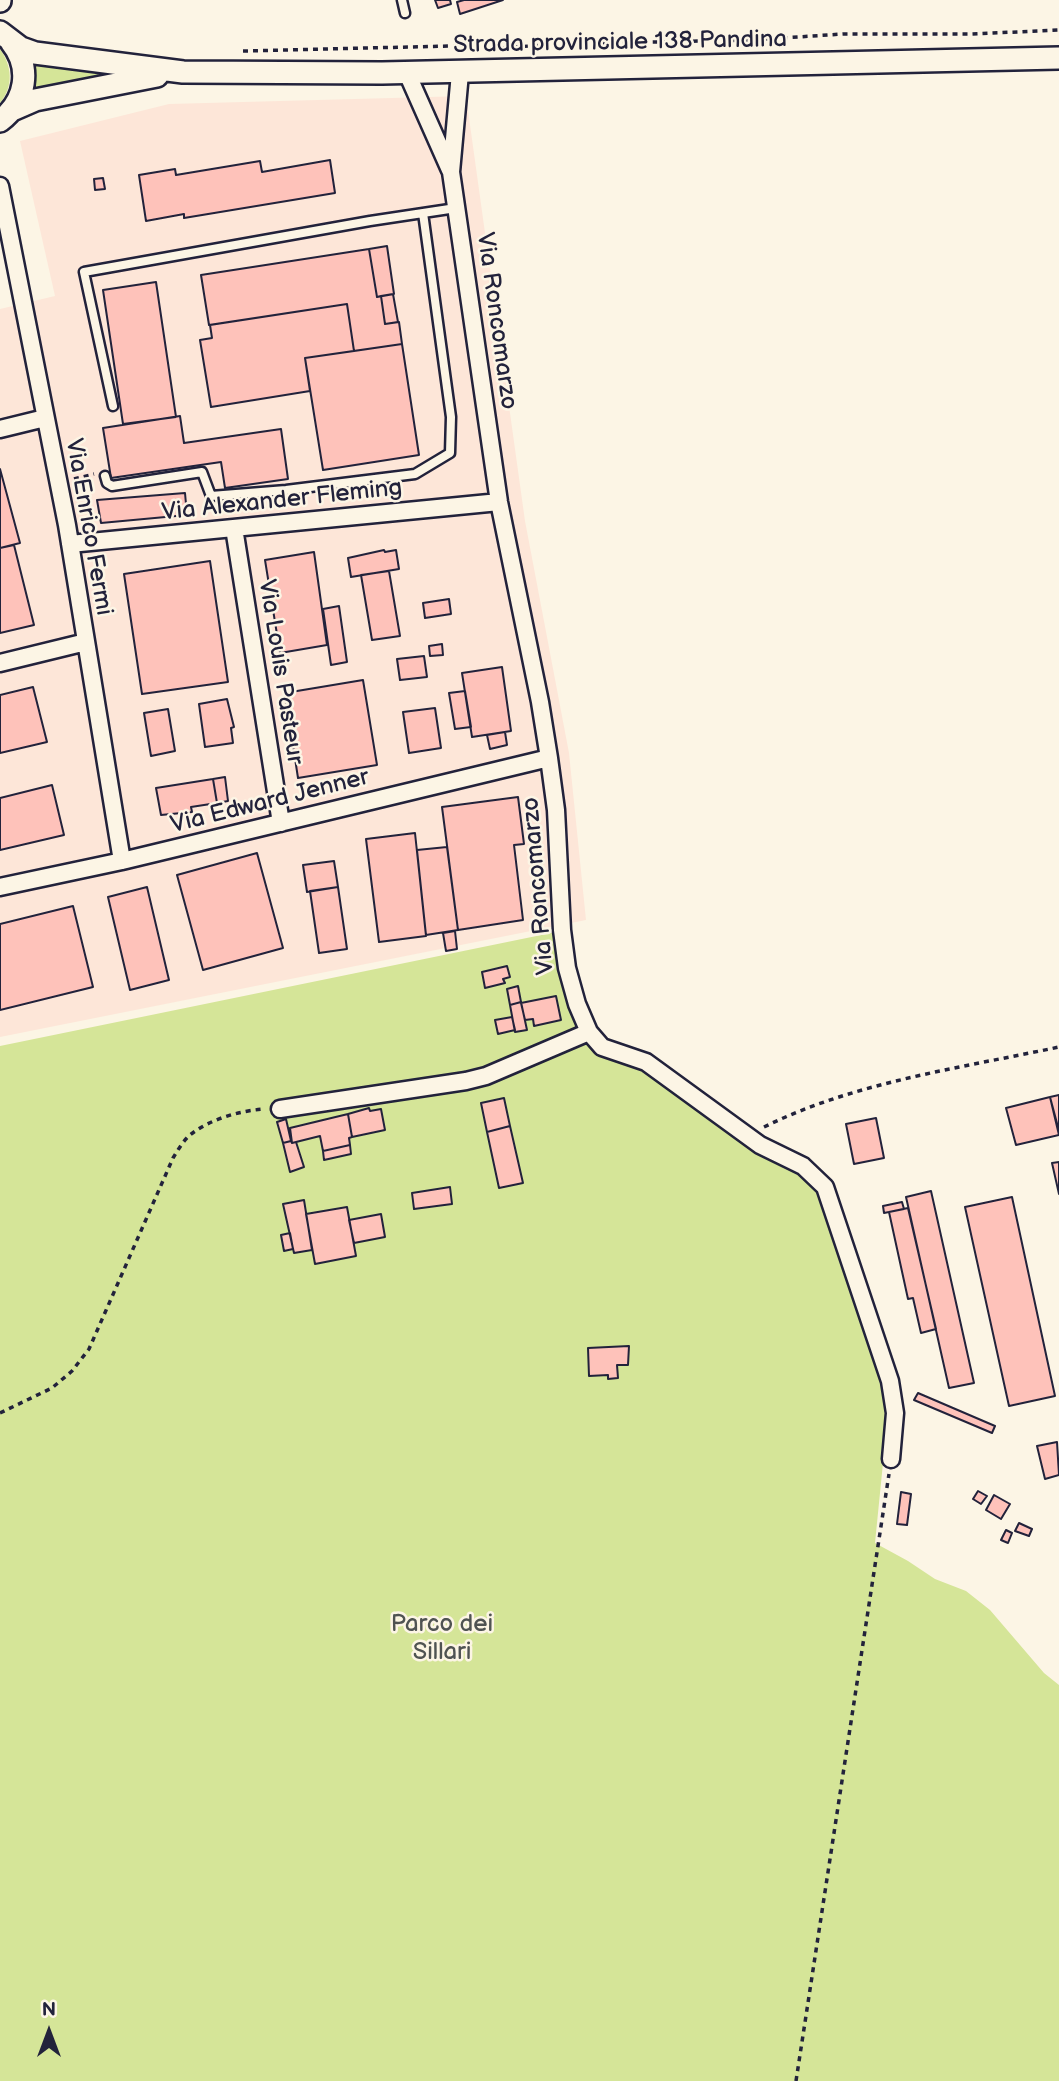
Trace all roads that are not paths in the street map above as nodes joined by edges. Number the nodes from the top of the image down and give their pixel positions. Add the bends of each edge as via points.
1 (402, 0) edge
2 (405, 13) dead end
3 (3, 31) edge
4 (1059, 58) edge
5 (183, 72) junction
6 (407, 73) junction
7 (460, 73) junction
8 (5, 119) edge
9 (451, 172) junction
10 (0, 186) edge
11 (1, 200) edge
12 (456, 208) junction
13 (422, 213) junction
14 (113, 406) dead end
15 (45, 418) junction
16 (0, 429) edge
17 (105, 475) road end
18 (499, 502) junction
19 (234, 528) junction
20 (70, 544) junction
21 (86, 642) junction
22 (0, 663) edge
23 (549, 758) junction
24 (281, 823) junction
25 (122, 861) junction
26 (0, 887) edge
27 (589, 1032) junction
28 (280, 1109) road end
29 (891, 1459) road end

1 - 2 lane
3 - 5 street via 21,48 35,53
3 - 8 street via 20,55 24,71 22,90
4 - 7 street, Strada provinciale 138 Pandina
5 - 6 street, Strada provinciale 138 Pandina
5 - 8 street via 46,97 28,102
6 - 7 street, Strada provinciale 138 Pandina
6 - 9 street, Via Roncomarzo
7 - 9 street, Via Roncomarzo
9 - 12 street, Via Roncomarzo
10 - 11 street, Via Enrico Fermi
11 - 15 street, Via Enrico Fermi
12 - 13 lane
12 - 18 street, Via Roncomarzo
13 - 14 lane via 84,272
13 - 17 lane via 452,417 450,453 415,474 211,496 202,472 111,486
15 - 16 street
15 - 20 street, Via Enrico Fermi
18 - 19 street, Via Alexander Fleming
18 - 23 street, Via Roncomarzo
19 - 20 street, Via Alexander Fleming
19 - 24 street, Via Louis Pasteur
20 - 21 street, Via Enrico Fermi
21 - 22 street
21 - 25 street, Via Enrico Fermi
23 - 24 street, Via Edward Jenner
23 - 27 street, Via Roncomarzo via 567,968
24 - 25 street, Via Edward Jenner
25 - 26 street, Via Edward Jenner
27 - 28 street via 486,1076
27 - 29 street via 602,1047 646,1062 760,1145 803,1166 825,1187 890,1381 895,1413

